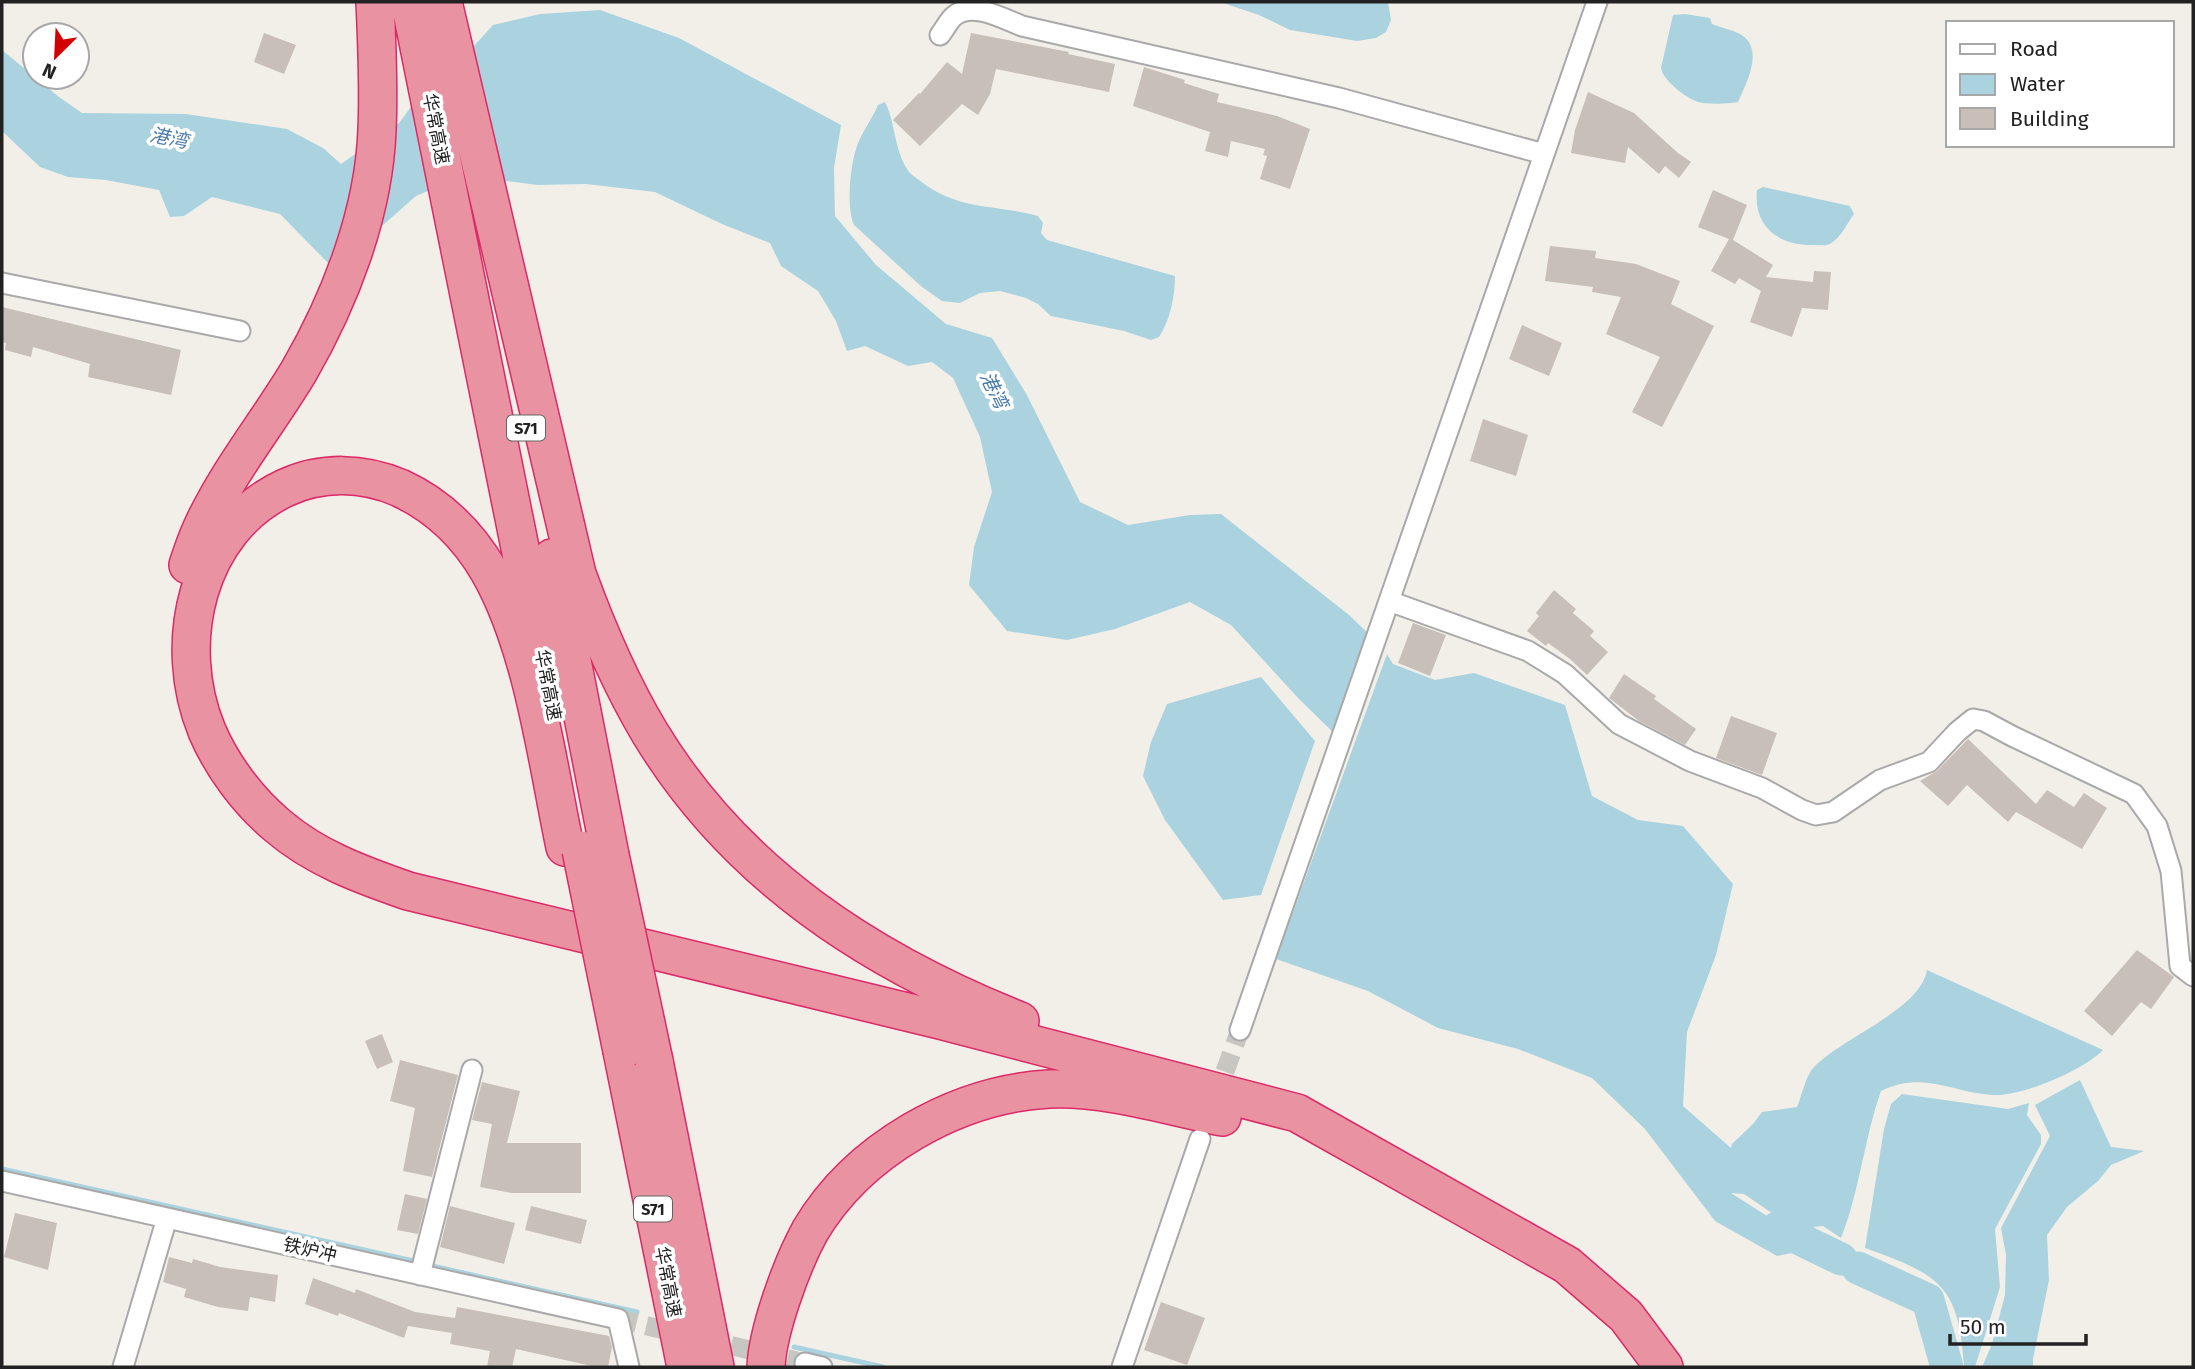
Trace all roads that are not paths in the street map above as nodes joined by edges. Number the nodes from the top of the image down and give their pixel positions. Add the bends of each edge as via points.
1 (375, 2) edge
2 (410, 2) edge
3 (442, 2) edge
4 (1597, 2) edge
5 (975, 7) edge
6 (940, 35) dead end
7 (1544, 154) junction
8 (2, 283) edge
9 (240, 331) dead end
10 (1389, 601) junction
11 (586, 851) junction
12 (2193, 975) edge
13 (1240, 1030) tunnel mouth
14 (628, 1053) junction
15 (472, 1070) dead end
16 (1292, 1121) junction
17 (1200, 1139) dead end
18 (2, 1181) edge
19 (167, 1218) junction
20 (420, 1275) junction
21 (123, 1367) edge
22 (629, 1367) edge
23 (686, 1367) edge
24 (715, 1367) edge
25 (766, 1367) edge
26 (1122, 1367) edge
27 (1644, 1367) edge
28 (1664, 1367) edge

1 - 16 highway via 377,132 366,209 345,275 298,373 201,529 185,573 176,618 175,664 185,711 202,756 232,801 264,834 301,861 347,885 400,903
2 - 11 highway, 华常高速 / S71
3 - 11 highway, 华常高速 / S71
3 - 16 highway via 577,574 621,679 651,735 689,788 730,837 782,886 841,931 908,970 1046,1032
4 - 7 street
5 - 6 street via 954,16
5 - 7 street via 1022,26 1339,98
7 - 10 street
8 - 9 street
10 - 12 street via 1528,651 1565,674 1619,724 1690,761 1816,814 1833,812 1880,780 1929,762 1973,719 1984,721 2134,794 2157,825 2171,871 2180,966
10 - 13 street
11 - 14 highway
11 - 14 highway, 华常高速 / S71, bridge
11 - 16 highway via 507,607 470,542 444,514 379,479 345,475 304,479 266,497 238,520 218,547 192,618 196,692 207,730 248,797 278,826 316,852 361,875 408,891 953,1024
14 - 23 highway, 华常高速 via 632,1160
14 - 24 highway, 华常高速 / S71
15 - 20 street
16 - 25 highway via 1091,1091 1049,1089 953,1111 873,1159 811,1230 790,1271
16 - 27 highway via 1559,1277 1613,1328
16 - 28 highway via 1567,1265 1626,1317
17 - 26 street
18 - 19 street, 铁炉冲
19 - 20 street, 铁炉冲
19 - 21 street
20 - 22 street, 铁炉冲 via 618,1319

